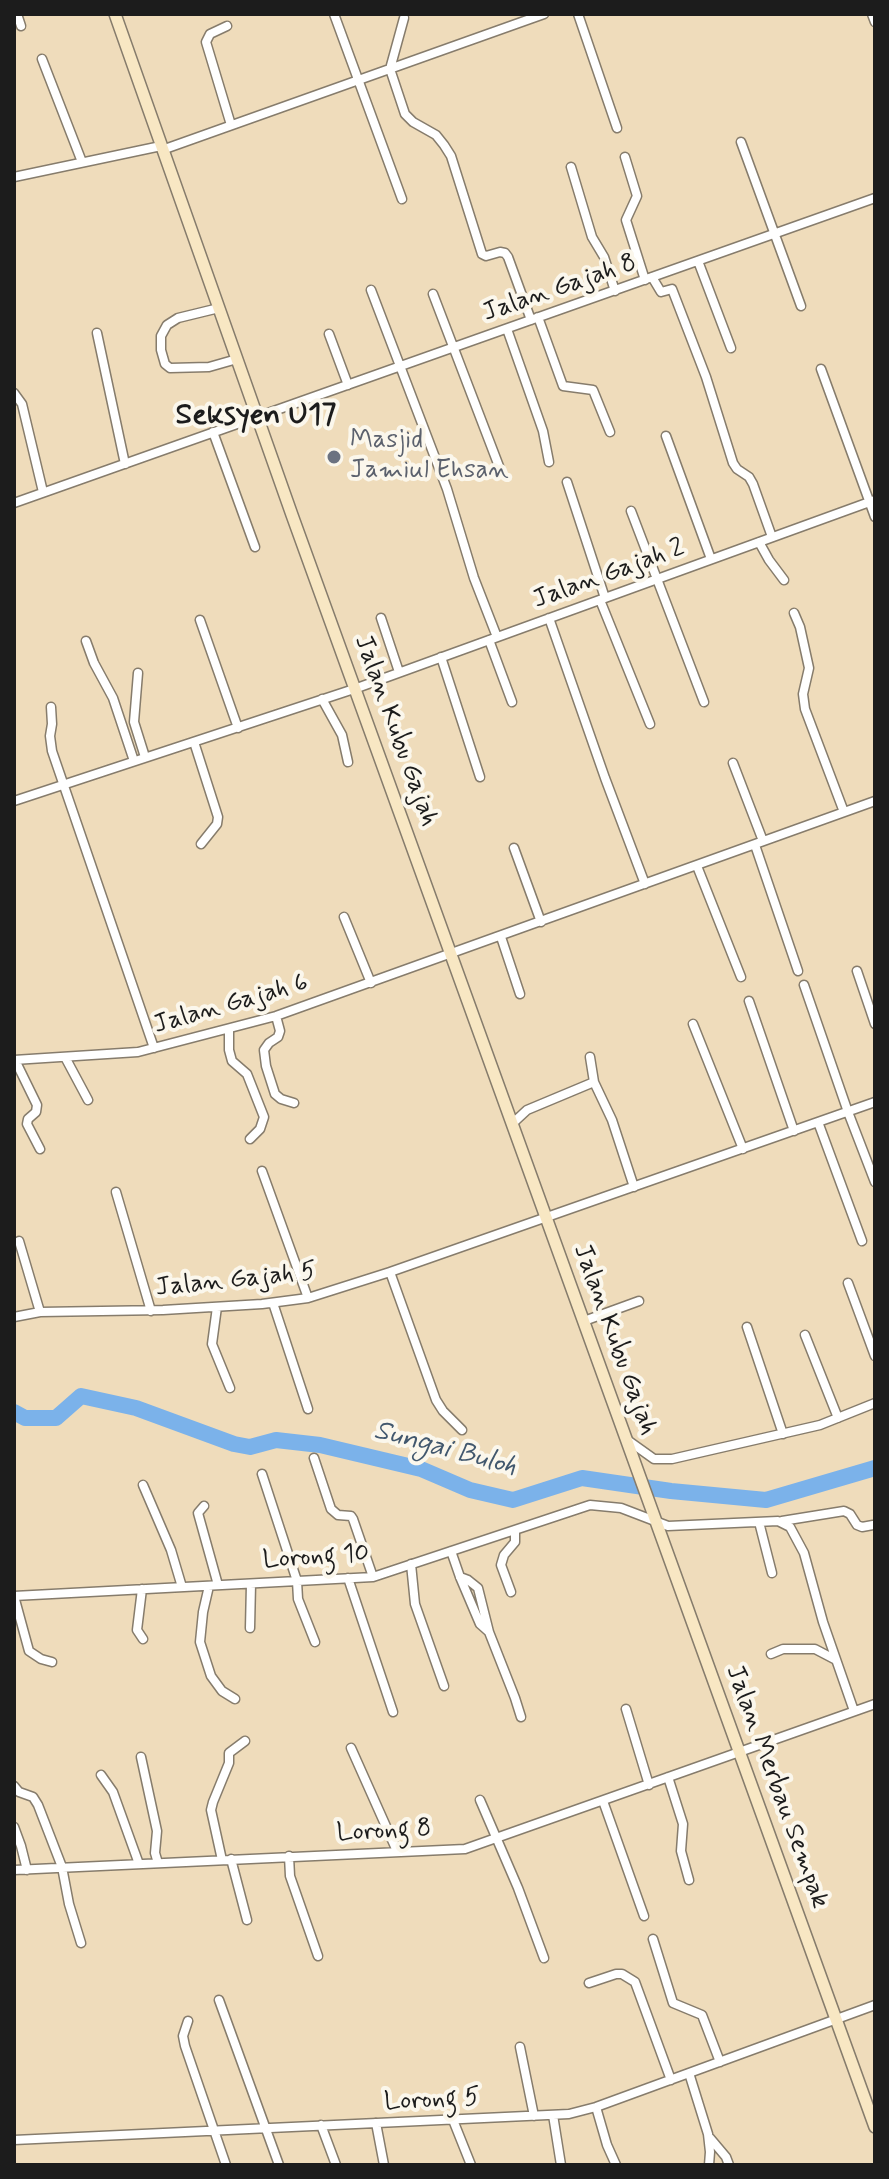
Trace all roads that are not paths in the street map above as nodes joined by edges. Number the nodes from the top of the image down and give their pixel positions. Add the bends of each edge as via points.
1 (17, 14) edge
2 (115, 14) edge
3 (334, 14) edge
4 (544, 14) edge
5 (578, 14) edge
6 (872, 14) edge
7 (404, 18) dead end
8 (875, 22) edge
9 (21, 26) dead end
10 (227, 26) dead end
11 (42, 59) dead end
12 (390, 69) junction
13 (359, 80) junction
14 (231, 125) junction
15 (617, 128) dead end
16 (741, 142) dead end
17 (161, 148) junction
18 (625, 157) dead end
19 (82, 162) junction
20 (571, 167) dead end
21 (16, 173) edge
22 (875, 198) edge
23 (402, 199) dead end
24 (775, 234) junction
25 (698, 261) junction
26 (665, 273) junction
27 (649, 278) junction
28 (672, 289) junction
29 (371, 290) dead end
30 (615, 291) junction
31 (433, 294) dead end
32 (801, 306) dead end
33 (219, 308) junction
34 (535, 319) junction
35 (507, 329) junction
36 (97, 333) dead end
37 (329, 334) dead end
38 (453, 348) junction
39 (731, 348) dead end
40 (237, 359) junction
41 (400, 366) junction
42 (821, 369) dead end
43 (348, 385) junction
44 (14, 393) edge
45 (257, 417) junction
46 (213, 432) junction
47 (610, 432) dead end
48 (666, 436) dead end
49 (549, 462) dead end
50 (125, 464) junction
51 (500, 469) dead end
52 (567, 482) dead end
53 (43, 492) junction
54 (872, 501) edge
55 (14, 503) edge
56 (631, 511) dead end
57 (875, 517) edge
58 (772, 537) junction
59 (759, 542) junction
60 (255, 547) dead end
61 (711, 559) junction
62 (657, 579) junction
63 (784, 580) dead end
64 (602, 599) junction
65 (794, 613) dead end
66 (381, 618) dead end
67 (549, 618) junction
68 (200, 620) dead end
69 (493, 638) junction
70 (86, 641) dead end
71 (441, 657) junction
72 (399, 672) junction
73 (138, 673) dead end
74 (357, 688) junction
75 (322, 699) junction
76 (512, 702) dead end
77 (704, 702) dead end
78 (51, 707) dead end
79 (650, 724) dead end
80 (238, 728) junction
81 (194, 742) junction
82 (145, 757) junction
83 (134, 761) junction
84 (348, 762) dead end
85 (733, 763) dead end
86 (480, 777) dead end
87 (64, 785) junction
88 (14, 801) edge
89 (875, 801) edge
90 (844, 812) junction
91 (759, 843) junction
92 (201, 844) dead end
93 (514, 848) dead end
94 (697, 866) junction
95 (645, 884) junction
96 (344, 917) dead end
97 (541, 922) junction
98 (501, 937) junction
99 (452, 954) junction
100 (798, 971) dead end
101 (857, 971) dead end
102 (741, 977) dead end
103 (371, 983) junction
104 (804, 985) dead end
105 (520, 994) dead end
106 (749, 1001) dead end
107 (276, 1016) junction
108 (693, 1024) dead end
109 (875, 1024) edge
110 (229, 1030) junction
111 (154, 1048) junction
112 (65, 1057) junction
113 (590, 1057) dead end
114 (14, 1060) edge
115 (594, 1082) junction
116 (88, 1100) dead end
117 (875, 1102) edge
118 (294, 1103) dead end
119 (848, 1112) junction
120 (818, 1122) junction
121 (513, 1123) junction
122 (794, 1131) junction
123 (250, 1139) dead end
124 (40, 1149) dead end
125 (743, 1149) junction
126 (262, 1171) dead end
127 (875, 1182) edge
128 (634, 1187) junction
129 (116, 1192) dead end
130 (547, 1218) junction
131 (19, 1241) dead end
132 (862, 1241) dead end
133 (390, 1272) junction
134 (848, 1283) dead end
135 (308, 1298) junction
136 (639, 1301) dead end
137 (273, 1303) junction
138 (217, 1307) junction
139 (151, 1311) junction
140 (40, 1312) junction
141 (14, 1317) edge
142 (584, 1321) junction
143 (747, 1327) dead end
144 (805, 1335) dead end
145 (875, 1356) edge
146 (230, 1388) dead end
147 (875, 1403) edge
148 (308, 1409) dead end
149 (838, 1418) junction
150 (462, 1430) dead end
151 (783, 1434) junction
152 (626, 1439) junction
153 (314, 1458) dead end
154 (635, 1462) joint
155 (262, 1474) dead end
156 (143, 1485) dead end
157 (204, 1506) dead end
158 (655, 1517) junction
159 (778, 1521) junction
160 (759, 1522) junction
161 (873, 1525) dead end
162 (515, 1530) junction
163 (451, 1551) junction
164 (411, 1564) junction
165 (772, 1573) dead end
166 (373, 1577) junction
167 (348, 1578) junction
168 (297, 1581) junction
169 (251, 1584) junction
170 (213, 1586) junction
171 (182, 1587) junction
172 (142, 1589) junction
173 (511, 1592) dead end
174 (14, 1596) edge
175 (250, 1628) dead end
176 (143, 1639) dead end
177 (315, 1642) dead end
178 (771, 1654) dead end
179 (837, 1661) junction
180 (52, 1662) dead end
181 (444, 1686) dead end
182 (235, 1699) dead end
183 (875, 1704) edge
184 (626, 1709) dead end
185 (854, 1711) junction
186 (393, 1712) dead end
187 (521, 1717) dead end
188 (245, 1741) dead end
189 (351, 1748) dead end
190 (740, 1751) junction
191 (141, 1757) dead end
192 (101, 1775) dead end
193 (668, 1777) junction
194 (649, 1785) junction
195 (14, 1786) edge
196 (480, 1800) dead end
197 (603, 1801) junction
198 (14, 1827) edge
199 (497, 1839) junction
200 (397, 1851) junction
201 (289, 1856) junction
202 (226, 1860) junction
203 (158, 1863) junction
204 (139, 1864) junction
205 (62, 1867) junction
206 (14, 1870) edge
207 (27, 1870) junction
208 (689, 1880) dead end
209 (644, 1916) dead end
210 (247, 1920) dead end
211 (653, 1939) dead end
212 (81, 1943) dead end
213 (318, 1956) dead end
214 (544, 1958) dead end
215 (589, 1983) dead end
216 (219, 2000) dead end
217 (875, 2005) edge
218 (836, 2020) junction
219 (188, 2021) dead end
220 (520, 2047) dead end
221 (720, 2062) junction
222 (689, 2073) junction
223 (671, 2080) junction
224 (596, 2107) junction
225 (553, 2115) junction
226 (534, 2116) junction
227 (453, 2120) junction
228 (376, 2123) junction
229 (321, 2125) junction
230 (266, 2127) junction
231 (875, 2127) edge
232 (213, 2130) junction
233 (708, 2134) junction
234 (14, 2140) edge
235 (226, 2165) edge
236 (279, 2165) edge
237 (336, 2165) edge
238 (384, 2165) edge
239 (471, 2165) edge
240 (561, 2165) edge
241 (616, 2165) edge
242 (709, 2165) edge
243 (729, 2165) edge

1 - 9 street
2 - 17 street, Jalan Kubu Gajah
3 - 13 street
4 - 12 street
5 - 15 street
6 - 8 street
7 - 12 street
10 - 14 street via 206,42
11 - 19 street
12 - 13 street
12 - 34 street via 405,114 436,135 451,156 482,254 505,253
13 - 14 street
13 - 23 street
14 - 17 street
16 - 24 street
17 - 19 street
17 - 33 street, Jalan Kubu Gajah
18 - 27 street via 637,196 626,220
19 - 21 street
20 - 30 street
22 - 24 street, Jalan Gajah 8
24 - 25 street, Jalan Gajah 8
24 - 32 street
25 - 26 street, Jalan Gajah 8
25 - 39 street
26 - 27 street, Jalan Gajah 8
26 - 28 street
27 - 28 street via 661,292
27 - 30 street, Jalan Gajah 8
28 - 58 street via 733,463 753,484
29 - 41 street
30 - 34 street, Jalan Gajah 8
31 - 38 street
33 - 40 street, Jalan Kubu Gajah
33 - 40 street via 167,325 161,336 165,364 209,367
34 - 35 street, Jalan Gajah 8
34 - 47 street via 563,386 593,390
35 - 38 street, Jalan Gajah 8
35 - 49 street
36 - 50 street
37 - 43 street
38 - 41 street, Jalan Gajah 8
38 - 51 street
40 - 45 street, Jalan Kubu Gajah
41 - 43 street, Jalan Gajah 8
41 - 69 street via 447,489
42 - 54 street
43 - 45 street, Jalan Gajah 8
44 - 53 street via 22,404
45 - 46 street, Jalan Gajah 8
45 - 74 street, Jalan Kubu Gajah
46 - 50 street, Jalan Gajah 8
46 - 60 street
48 - 61 street
50 - 53 street, Jalan Gajah 8
52 - 64 street
53 - 55 street, Jalan Gajah 8
54 - 57 street
54 - 58 street, Jalan Gajah 2
56 - 62 street
58 - 59 street, Jalan Gajah 2
59 - 61 street, Jalan Gajah 2
59 - 63 street
61 - 62 street, Jalan Gajah 2
62 - 64 street, Jalan Gajah 2
62 - 77 street
64 - 67 street, Jalan Gajah 2
64 - 79 street
65 - 90 street via 809,668 805,709
66 - 72 street
67 - 69 street, Jalan Gajah 2
67 - 95 street
68 - 80 street
69 - 71 street, Jalan Gajah 2
69 - 76 street
70 - 83 street
71 - 72 street, Jalan Gajah 2
71 - 86 street
72 - 74 street, Jalan Gajah 2
73 - 82 street via 134,722
74 - 75 street, Jalan Gajah 2
74 - 99 street, Jalan Kubu Gajah
75 - 80 street, Jalan Gajah 2
75 - 84 street via 342,735
78 - 87 street via 50,744
80 - 81 street, Jalan Gajah 2
81 - 82 street, Jalan Gajah 2
81 - 92 street via 218,817
82 - 83 street, Jalan Gajah 2
83 - 87 street, Jalan Gajah 2
85 - 91 street
87 - 88 street, Jalan Gajah 2
87 - 111 street
89 - 90 street, Jalan Gajah 6
90 - 91 street, Jalan Gajah 6
91 - 94 street, Jalan Gajah 6
91 - 100 street
93 - 97 street
94 - 95 street, Jalan Gajah 6
94 - 102 street
95 - 97 street, Jalan Gajah 6
96 - 103 street
97 - 98 street, Jalan Gajah 6
98 - 99 street, Jalan Gajah 6
98 - 105 street
99 - 103 street, Jalan Gajah 6
99 - 121 street, Jalan Kubu Gajah
101 - 109 street
103 - 107 street, Jalan Gajah 6
104 - 119 street
106 - 122 street
107 - 110 street, Jalan Gajah 6
107 - 118 street via 280,1031 264,1050 266,1066 275,1094
108 - 125 street
110 - 111 street, Jalan Gajah 6
110 - 123 street via 230,1056 247,1074 264,1117
111 - 112 street, Jalan Gajah 6
112 - 114 street, Jalan Gajah 6
112 - 116 street
113 - 115 street
114 - 124 street via 37,1105 27,1124
115 - 121 street via 527,1110
115 - 128 street
117 - 119 street, Jalan Gajah 5
119 - 120 street, Jalan Gajah 5
119 - 127 street
120 - 122 street, Jalan Gajah 5
120 - 132 street
121 - 130 street, Jalan Kubu Gajah
122 - 125 street, Jalan Gajah 5
125 - 128 street, Jalan Gajah 5
126 - 135 street
128 - 130 street, Jalan Gajah 5
129 - 139 street
130 - 133 street, Jalan Gajah 5
130 - 142 street, Jalan Kubu Gajah
131 - 140 street
133 - 135 street, Jalan Gajah 5
133 - 150 street via 436,1400
134 - 145 street
135 - 137 street, Jalan Gajah 5
136 - 142 street
137 - 138 street, Jalan Gajah 5
137 - 148 street
138 - 139 street, Jalan Gajah 5
138 - 146 street via 212,1344
139 - 140 street, Jalan Gajah 5
140 - 141 street, Jalan Gajah 5
142 - 152 street, Jalan Kubu Gajah
143 - 151 street
144 - 149 street
147 - 149 street
149 - 151 street
151 - 152 street via 662,1460
152 - 154 street, Jalan Kubu Gajah
153 - 166 street via 331,1509 353,1519
154 - 158 street, Jalan Merbau Sempak
155 - 168 street
156 - 171 street
157 - 170 street via 198,1513
158 - 160 street, Lorong 10 via 668,1526
158 - 162 street, Lorong 10 via 590,1505
158 - 190 street, Jalan Merbau Sempak
159 - 160 street, Lorong 10
159 - 161 street, Lorong 10 via 844,1511 857,1525
159 - 179 street via 790,1527 804,1553
160 - 165 street
162 - 163 street, Lorong 10
162 - 173 street via 515,1542 501,1565
163 - 164 street, Lorong 10
163 - 187 street via 460,1577 478,1588
164 - 166 street, Lorong 10
164 - 181 street via 415,1604
166 - 167 street, Lorong 10
167 - 168 street, Lorong 10
167 - 186 street
168 - 169 street, Lorong 10
168 - 177 street via 298,1599
169 - 170 street, Lorong 10
169 - 175 street
170 - 171 street, Lorong 10
170 - 182 street via 200,1642 211,1676
171 - 172 street, Lorong 10
172 - 174 street, Lorong 10
172 - 176 street via 137,1630
174 - 180 street via 29,1651
178 - 179 street via 815,1649
179 - 185 street
183 - 185 street, Lorong 8
184 - 194 street
185 - 190 street, Lorong 8
188 - 202 street via 229,1753 211,1810
189 - 200 street
190 - 193 street, Lorong 8
190 - 218 street, Jalan Merbau Sempak
191 - 203 street via 157,1831
192 - 204 street via 113,1792
193 - 194 street, Lorong 8
193 - 208 street via 683,1824 681,1851
194 - 197 street, Lorong 8
195 - 205 street via 33,1797
196 - 199 street
197 - 199 street, Lorong 8
197 - 209 street
198 - 207 street
199 - 200 street, Lorong 8 via 465,1849
199 - 214 street
200 - 201 street, Lorong 8
201 - 202 street, Lorong 8
201 - 213 street via 290,1876
202 - 203 street, Lorong 8
202 - 210 street
203 - 204 street, Lorong 8
204 - 205 street, Lorong 8
205 - 207 street, Lorong 8
205 - 212 street
206 - 207 street, Lorong 8
211 - 221 street via 673,2003 702,2015
215 - 223 street via 616,1974 635,1982
216 - 230 street
217 - 218 street, Lorong 5
218 - 221 street, Lorong 5
218 - 231 street, Jalan Merbau Sempak
219 - 232 street via 185,2046
220 - 226 street
221 - 222 street, Lorong 5
222 - 223 street, Lorong 5
222 - 233 street
223 - 224 street, Lorong 5
224 - 225 street, Lorong 5
224 - 241 street
225 - 226 street, Lorong 5
225 - 240 street
226 - 227 street, Lorong 5
227 - 228 street, Lorong 5
227 - 239 street
228 - 229 street, Lorong 5
228 - 238 street
229 - 230 street, Lorong 5
229 - 237 street
230 - 232 street, Lorong 5
230 - 236 street
232 - 234 street, Lorong 5
232 - 235 street
233 - 242 street
233 - 243 street

